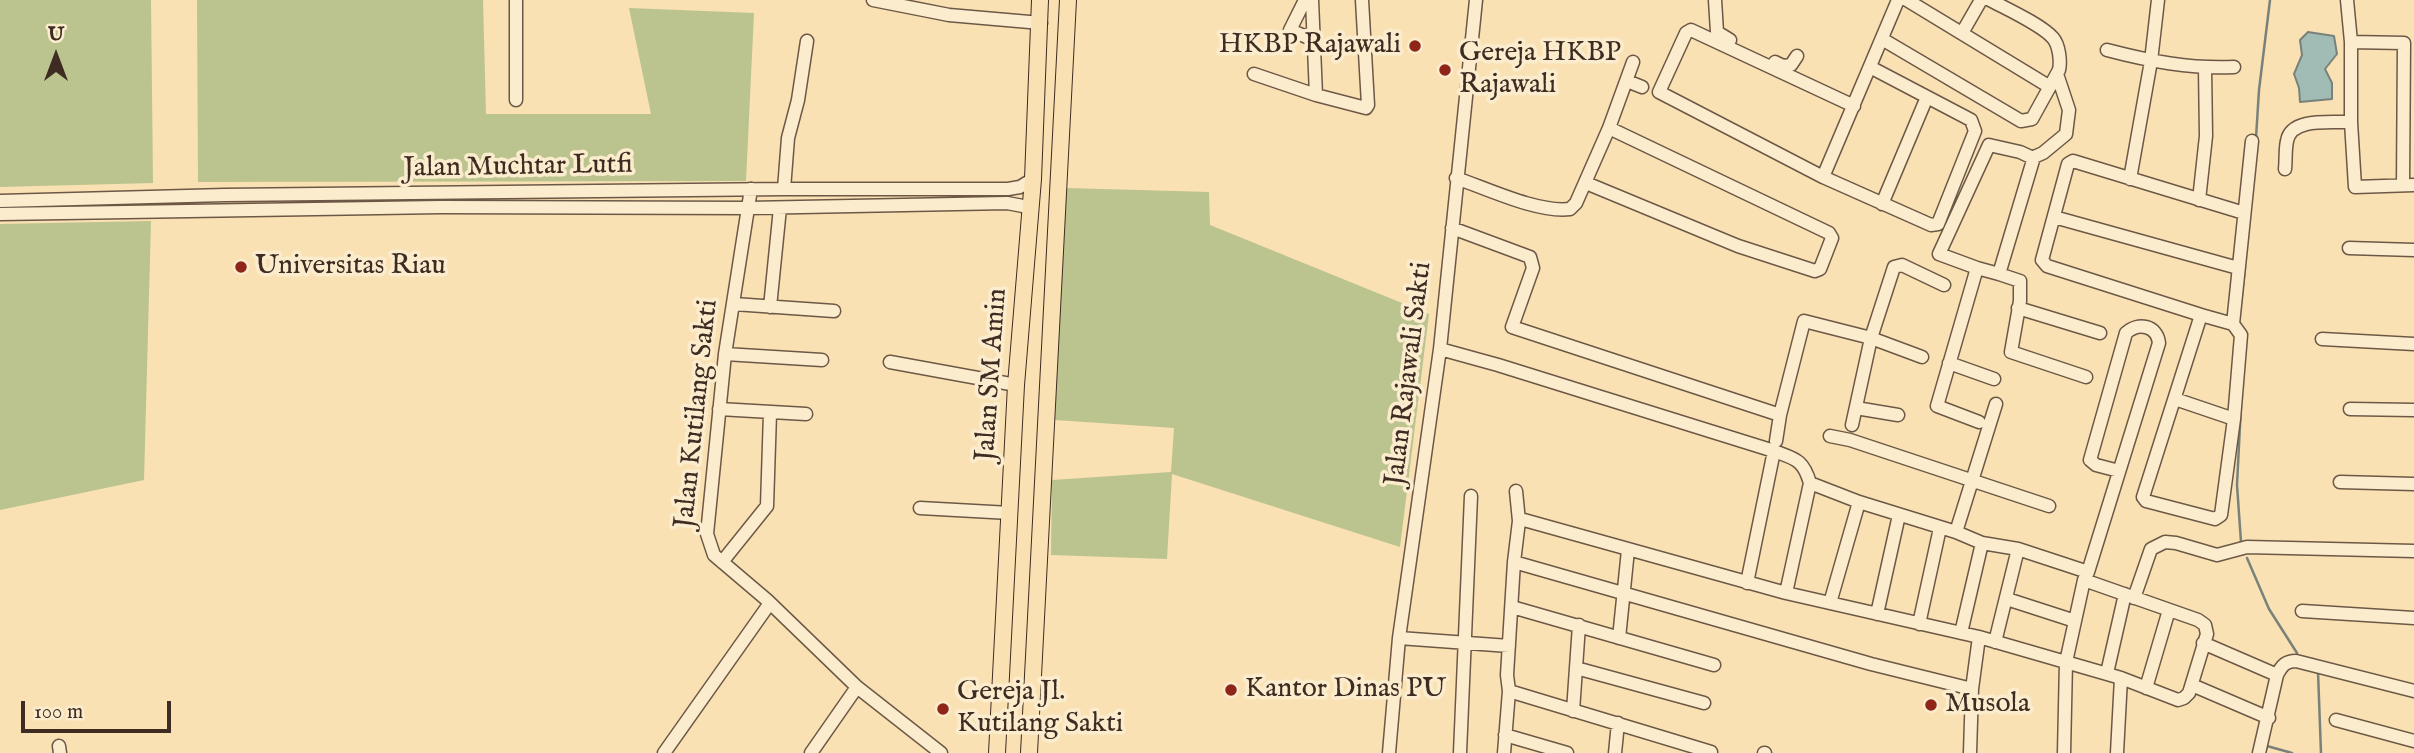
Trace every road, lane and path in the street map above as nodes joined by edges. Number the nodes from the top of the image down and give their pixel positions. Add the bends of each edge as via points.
1 (516, 0) edge
2 (873, 0) edge
3 (1040, 0) edge
4 (1068, 0) edge
5 (1305, 0) edge
6 (1312, 0) edge
7 (1362, 0) edge
8 (1476, 0) edge
9 (1715, 0) edge
10 (1898, 0) edge
11 (1907, 0) edge
12 (1981, 0) edge
13 (1990, 0) edge
14 (2158, 0) edge
15 (2347, 0) edge
16 (1041, 23) junction
17 (1962, 33) junction
18 (1882, 39) junction
19 (1314, 40) junction
20 (807, 41) dead end
21 (2351, 42) junction
22 (2107, 50) dead end
23 (1797, 56) dead end
24 (2151, 61) junction
25 (1633, 62) dead end
26 (1870, 67) junction
27 (2234, 67) dead end
28 (2204, 68) junction
29 (1254, 74) dead end
30 (2057, 74) junction
31 (2409, 77) edge
32 (1627, 81) junction
33 (1642, 87) dead end
34 (2050, 87) junction
35 (1315, 95) junction
36 (1927, 97) junction
37 (516, 100) dead end
38 (1854, 106) junction
39 (2351, 122) junction
40 (1609, 128) junction
41 (2409, 134) edge
42 (2252, 141) dead end
43 (2034, 158) junction
44 (2285, 169) dead end
45 (1823, 177) junction
46 (1033, 178) junction
47 (1457, 178) junction
48 (2130, 179) junction
49 (1586, 183) junction
50 (2408, 185) edge
51 (751, 189) junction
52 (784, 189) junction
53 (2199, 200) junction
54 (0, 201) edge
55 (1882, 204) junction
56 (749, 208) junction
57 (779, 208) junction
58 (1031, 211) junction
59 (0, 214) edge
60 (2245, 214) junction
61 (2054, 217) junction
62 (1452, 228) junction
63 (2349, 248) dead end
64 (2414, 250) edge
65 (1977, 268) junction
66 (2238, 268) junction
67 (1999, 274) junction
68 (1944, 285) dead end
69 (734, 304) junction
70 (771, 307) junction
71 (2018, 308) junction
72 (834, 311) dead end
73 (2201, 315) junction
74 (2234, 324) junction
75 (2100, 332) dead end
76 (1871, 338) junction
77 (2322, 339) dead end
78 (2414, 344) edge
79 (1440, 349) junction
80 (725, 354) junction
81 (1020, 356) junction
82 (1049, 356) junction
83 (1922, 357) dead end
84 (822, 360) dead end
85 (890, 362) dead end
86 (1949, 363) junction
87 (2086, 377) dead end
88 (1994, 379) dead end
89 (1016, 385) junction
90 (2175, 399) junction
91 (1996, 404) dead end
92 (1856, 408) junction
93 (2350, 409) dead end
94 (719, 410) junction
95 (2414, 410) edge
96 (770, 413) junction
97 (806, 414) dead end
98 (1780, 415) junction
99 (1898, 415) dead end
100 (2234, 419) junction
101 (1979, 422) dead end
102 (1852, 425) dead end
103 (1830, 436) dead end
104 (1775, 446) junction
105 (2119, 471) junction
106 (1972, 481) junction
107 (2340, 482) dead end
108 (1810, 483) junction
109 (2414, 484) edge
110 (1516, 491) dead end
111 (1471, 496) dead end
112 (1859, 502) junction
113 (2049, 506) dead end
114 (920, 508) dead end
115 (1010, 513) junction
116 (1899, 515) junction
117 (1519, 521) junction
118 (1940, 528) junction
119 (1956, 532) junction
120 (1982, 542) junction
121 (2018, 549) junction
122 (1628, 551) junction
123 (2414, 551) edge
124 (722, 562) junction
125 (1514, 562) junction
126 (2086, 576) junction
127 (1748, 583) junction
128 (1623, 593) junction
129 (1786, 593) junction
130 (2130, 596) junction
131 (2007, 599) junction
132 (770, 603) junction
133 (1830, 603) junction
134 (1512, 607) junction
135 (2169, 610) junction
136 (2302, 611) dead end
137 (1877, 614) junction
138 (2414, 618) edge
139 (2075, 621) junction
140 (1919, 624) junction
141 (1579, 625) junction
142 (1961, 633) junction
143 (1979, 637) junction
144 (1399, 638) junction
145 (1619, 638) junction
146 (1465, 641) junction
147 (1995, 642) junction
148 (2203, 643) junction
149 (1509, 646) junction
150 (2066, 662) junction
151 (1714, 665) dead end
152 (1576, 668) junction
153 (2107, 673) junction
154 (2277, 675) junction
155 (2121, 678) junction
156 (2192, 685) junction
157 (857, 687) junction
158 (2146, 688) junction
159 (1972, 689) junction
160 (1509, 691) junction
161 (2414, 691) edge
162 (1704, 704) dead end
163 (1573, 711) junction
164 (2269, 718) junction
165 (2336, 720) dead end
166 (1618, 723) junction
167 (1506, 735) junction
168 (2414, 741) edge
169 (1711, 752) edge
170 (664, 753) edge
171 (811, 753) edge
172 (941, 753) edge
173 (997, 753) edge
174 (1029, 753) edge
175 (1389, 753) edge
176 (1460, 753) edge
177 (1504, 753) edge
178 (1567, 753) edge
179 (1615, 753) edge
180 (1970, 753) edge
181 (2064, 753) edge
182 (2117, 753) edge
183 (2259, 753) edge

1 - 37 street
2 - 16 street via 958,16
3 - 16 main road, Jalan SM Amin
4 - 82 main road, Jalan SM Amin
5 - 19 street via 1290,30
6 - 19 street
7 - 35 street via 1367,106
8 - 47 street, Jalan Rajawali Sakti
9 - 23 street via 1717,32 1783,66 1791,65
10 - 18 street
11 - 17 street
12 - 17 street
13 - 30 street via 2056,41 2061,62
14 - 24 street
15 - 21 street
16 - 46 main road, Jalan SM Amin
17 - 34 street
18 - 26 street
18 - 34 street via 2021,121 2032,119
19 - 35 street
20 - 52 street via 788,138
21 - 31 street via 2404,43
21 - 39 street
22 - 24 street
24 - 28 street
24 - 48 street
25 - 32 street
26 - 36 street
26 - 38 street
27 - 28 street
28 - 53 street via 2206,136
29 - 35 street
30 - 34 street
30 - 43 street via 2069,110 2066,134
31 - 41 street
32 - 33 street
32 - 40 street
36 - 55 street
36 - 55 street via 1970,120 1975,131 1941,219 1931,225
38 - 45 street
38 - 45 street via 1691,30 1659,92
39 - 44 street via 2299,125 2287,141
39 - 50 street via 2355,187
40 - 49 street
40 - 49 street via 1829,233 1832,238 1820,269 1738,246
41 - 50 street
42 - 60 street
43 - 65 street via 1989,145 1939,254
43 - 67 street
45 - 55 street
46 - 52 street, Jalan Muchtar Lutfi via 1008,189
46 - 58 main road, Jalan SM Amin
47 - 49 street via 1558,211 1570,209
47 - 62 street, Jalan Rajawali Sakti
48 - 53 street
48 - 61 street via 2076,161 2069,163
51 - 52 street, Jalan Muchtar Lutfi
51 - 54 street, Jalan Muchtar Lutfi
51 - 56 street, Jalan Kutilang Sakti
53 - 60 street
56 - 57 street, Jalan Muchtar Lutfi
56 - 59 street, Jalan Muchtar Lutfi
56 - 69 street, Jalan Kutilang Sakti
57 - 58 street, Jalan Muchtar Lutfi via 1007,204
57 - 70 street
58 - 81 main road, Jalan SM Amin
60 - 66 street
61 - 66 street
61 - 73 street via 2043,263
62 - 79 street, Jalan Rajawali Sakti
62 - 98 street via 1530,257 1533,268 1512,327
63 - 64 street
65 - 67 street
65 - 86 street
66 - 74 street
67 - 71 street via 2020,281
68 - 76 street via 1902,265 1894,267
69 - 70 street
69 - 80 street, Jalan Kutilang Sakti
70 - 72 street
71 - 75 street
71 - 87 street via 2011,352
73 - 74 street
73 - 90 street
74 - 100 street via 2241,335
76 - 83 street
76 - 92 street
76 - 98 street via 1804,321
77 - 78 street
79 - 104 street
79 - 144 street, Jalan Rajawali Sakti
80 - 84 street
80 - 94 street, Jalan Kutilang Sakti
81 - 82 main road
81 - 89 main road, Jalan SM Amin
82 - 174 main road, Jalan SM Amin
85 - 89 street
86 - 88 street
86 - 101 street via 1937,406
89 - 115 main road, Jalan SM Amin
90 - 100 street
90 - 100 street via 2144,495 2146,501 2219,518
91 - 106 street
92 - 99 street
92 - 102 street
93 - 95 street
94 - 96 street
94 - 124 street, Jalan Kutilang Sakti via 707,534 709,546
96 - 97 street
96 - 124 street via 767,506
98 - 104 street
103 - 106 street
104 - 108 street via 1806,468
104 - 127 street
105 - 105 street via 2090,460 2126,332 2140,326 2157,332 2159,342
105 - 126 street
106 - 113 street
106 - 119 street
107 - 109 street
108 - 112 street
108 - 129 street
110 - 117 street
111 - 146 street
112 - 116 street
112 - 133 street
114 - 115 street
115 - 173 main road, Jalan SM Amin
116 - 118 street
116 - 137 street
117 - 122 street
117 - 125 street
118 - 119 street
118 - 140 street
119 - 120 street
120 - 121 street
120 - 142 street
121 - 126 street
121 - 131 street
122 - 127 street
122 - 128 street
123 - 130 street via 2247,547 2217,555 2165,542 2151,549
124 - 132 street, Jalan Kutilang Sakti
125 - 128 street
125 - 134 street
126 - 130 street
126 - 139 street
127 - 129 street
128 - 145 street
128 - 159 street
129 - 133 street
130 - 135 street
130 - 153 street
131 - 139 street
131 - 147 street
132 - 157 street, Jalan Kutilang Sakti
132 - 170 street
133 - 137 street
134 - 141 street
134 - 149 street
135 - 148 street via 2205,625
135 - 158 street
136 - 138 street
137 - 140 street
139 - 150 street
140 - 142 street
141 - 145 street
141 - 152 street
142 - 143 street
143 - 147 street
143 - 159 street
144 - 146 street
144 - 175 street, Jalan Rajawali Sakti
145 - 151 street
146 - 149 street
146 - 176 street
147 - 150 street
148 - 154 street
148 - 156 street
149 - 160 street
150 - 153 street
150 - 181 street
152 - 162 street
152 - 163 street
153 - 155 street
154 - 161 street via 2289,661 2297,661
154 - 164 street
155 - 158 street
155 - 182 street
156 - 158 street via 2178,700
156 - 164 street
157 - 171 street
157 - 172 street, Jalan Kutilang Sakti
159 - 180 street
160 - 163 street
160 - 167 street
163 - 166 street
164 - 183 street
165 - 168 street
166 - 169 street
166 - 179 street
167 - 177 street
167 - 178 street

